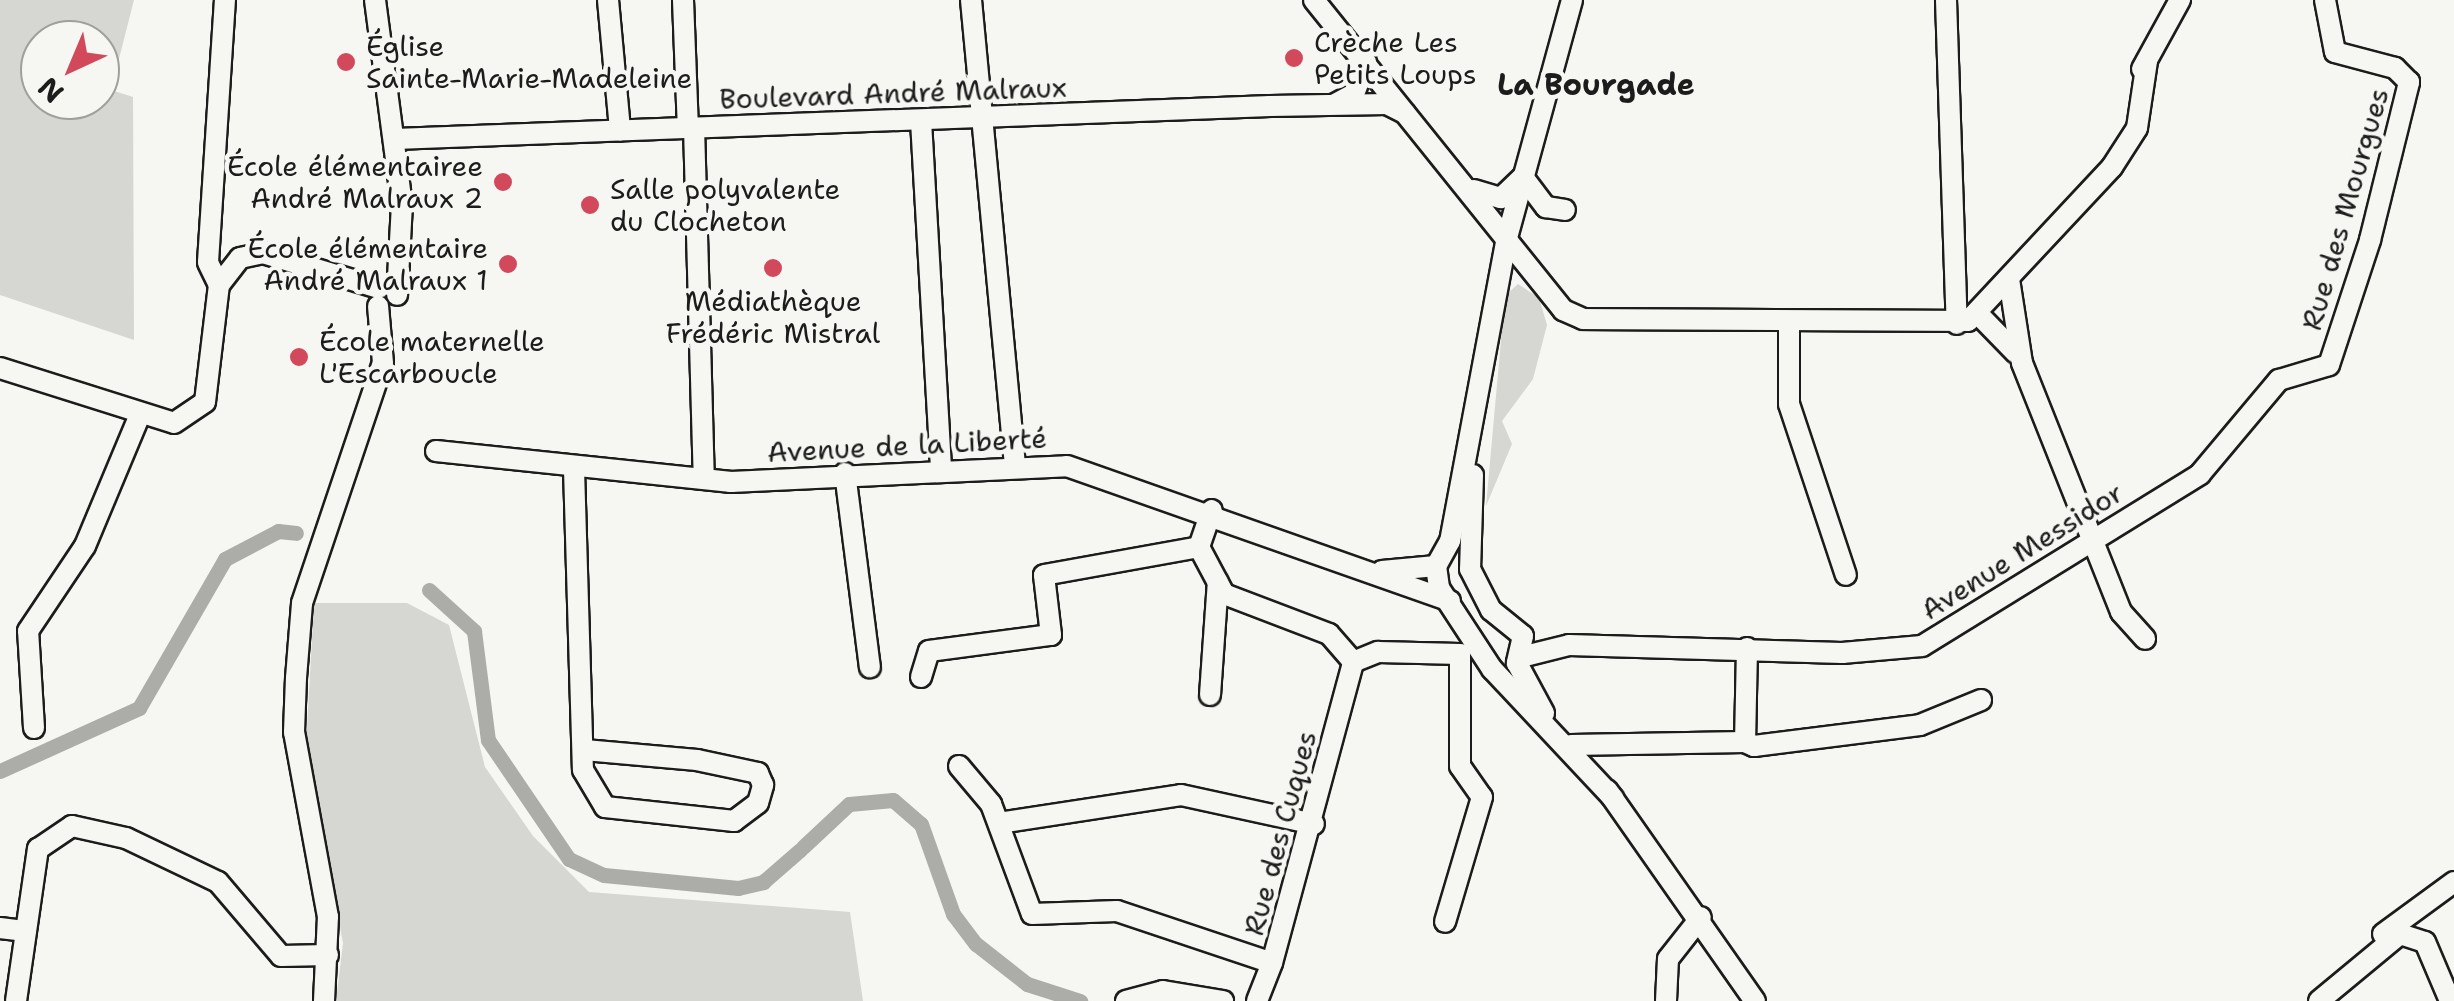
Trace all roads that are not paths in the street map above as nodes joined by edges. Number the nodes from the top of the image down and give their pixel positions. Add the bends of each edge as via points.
1 (225, 0) edge
2 (374, 0) edge
3 (608, 0) edge
4 (683, 0) edge
5 (971, 0) edge
6 (1314, 0) edge
7 (1946, 0) edge
8 (2180, 0) edge
9 (2326, 0) edge
10 (1570, 3) edge
11 (1366, 62) junction
12 (1333, 105) junction
13 (982, 116) junction
14 (1414, 118) junction
15 (921, 121) junction
16 (691, 128) junction
17 (620, 130) junction
18 (395, 139) junction
19 (1523, 177) junction
20 (1465, 182) junction
21 (1508, 233) junction
22 (2010, 278) junction
23 (1496, 284) junction
24 (219, 285) junction
25 (384, 297) junction
26 (1554, 298) junction
27 (1978, 313) junction
28 (1788, 323) junction
29 (1957, 324) junction
30 (2022, 363) junction
31 (2329, 365) joint
32 (0, 368) edge
33 (139, 417) junction
34 (1475, 418) junction
35 (436, 451) dead end
36 (1014, 462) junction
37 (941, 468) junction
38 (574, 469) junction
39 (845, 473) junction
40 (704, 479) junction
41 (1212, 510) junction
42 (2090, 538) junction
43 (1199, 547) junction
44 (1438, 563) junction
45 (1365, 568) junction
46 (1470, 569) junction
47 (1846, 575) dead end
48 (1218, 582) junction
49 (1450, 602) junction
50 (1516, 625) junction
51 (2145, 640) dead end
52 (1569, 645) junction
53 (1747, 648) junction
54 (1521, 659) junction
55 (1353, 662) junction
56 (870, 668) dead end
57 (1492, 668) junction
58 (921, 677) dead end
59 (1210, 695) dead end
60 (1981, 700) dead end
61 (34, 728) dead end
62 (1744, 742) junction
63 (1571, 745) junction
64 (584, 750) junction
65 (959, 766) dead end
66 (1614, 798) junction
67 (998, 823) junction
68 (1314, 824) junction
69 (2454, 882) edge
70 (1701, 917) junction
71 (1445, 922) dead end
72 (0, 928) edge
73 (26, 931) junction
74 (328, 955) junction
75 (1272, 964) junction
76 (16, 1001) edge
77 (324, 1001) edge
78 (1126, 1001) edge
79 (1223, 1001) edge
80 (1257, 1001) edge
81 (1666, 1001) edge
82 (1755, 1001) edge
83 (2300, 1001) edge
84 (2320, 1001) edge
85 (2450, 1001) edge

1 - 24 street via 208,262
2 - 18 street
3 - 17 street
4 - 16 street
5 - 13 street
6 - 11 street
7 - 29 street
8 - 22 street via 2147,61 2137,128 2092,190
9 - 31 street, Rue des Mourgues via 2334,52 2394,68 2409,82
10 - 19 street
11 - 12 street via 1354,94
11 - 14 street
12 - 13 street, Boulevard André Malraux
12 - 14 street, Boulevard André Malraux via 1387,104
13 - 15 street, Boulevard André Malraux
13 - 36 street
14 - 20 street
15 - 16 street, Boulevard André Malraux
15 - 37 street
16 - 17 street, Boulevard André Malraux
16 - 40 street
17 - 18 street, Boulevard André Malraux
18 - 25 street via 398,263
19 - 20 street via 1500,198
19 - 21 street
19 - 21 street via 1546,207 1565,210
20 - 21 street
21 - 23 street
21 - 26 street
22 - 27 street
22 - 30 street
23 - 26 street via 1524,275
23 - 34 street
24 - 25 street via 255,253
24 - 33 street via 205,402 174,423
25 - 74 street via 383,363 302,603 294,732
26 - 28 street via 1583,319
27 - 29 street
27 - 30 street
28 - 29 street
28 - 47 street via 1789,404
30 - 42 street
31 - 42 street, Avenue Messidor via 2278,380 2200,474
32 - 33 street
33 - 61 street via 85,546 28,631
34 - 44 street
34 - 46 street
35 - 38 street, Avenue de la Liberté
36 - 37 street, Avenue de la Liberté
36 - 41 street, Avenue de la Liberté via 1114,475
37 - 39 street, Avenue de la Liberté
38 - 40 street, Avenue de la Liberté
38 - 64 street
39 - 40 street, Avenue de la Liberté
39 - 56 street
41 - 43 street
41 - 45 street, Avenue de la Liberté
42 - 51 street via 2121,612
42 - 53 street, Avenue Messidor via 1922,646
43 - 48 street
43 - 58 street via 1044,575 1051,634 929,651
44 - 45 street, Avenue de la Liberté
44 - 46 street, Avenue de la Liberté
44 - 49 street
45 - 49 street, Avenue de la Liberté
46 - 50 street via 1491,610
48 - 55 street via 1224,594 1328,634
48 - 59 street
49 - 57 street
50 - 52 street, Avenue Messidor
50 - 54 street
52 - 53 street, Avenue Messidor
52 - 54 street, Avenue Messidor
53 - 62 street
54 - 57 street, Avenue Messidor
54 - 63 street
55 - 68 street, Rue des Cuques
55 - 71 street via 1378,652 1464,660 1460,766 1482,797
57 - 66 street
60 - 62 street via 1920,725
62 - 63 street
63 - 66 street
64 - 64 street via 583,770 614,810 734,820 758,803 763,785 758,772 697,760
65 - 67 street, Rue des Cuques
66 - 70 street
67 - 68 street via 1180,795
67 - 75 street, Rue des Cuques via 1032,914 1117,910
68 - 75 street, Rue des Cuques
69 - 83 street
70 - 81 street via 1668,960
70 - 82 street
72 - 73 street
73 - 74 street via 38,849 57,829 94,827 218,882 281,956
73 - 76 street
74 - 77 street
75 - 80 street
78 - 79 street via 1163,991
84 - 85 street via 2400,934 2425,942

